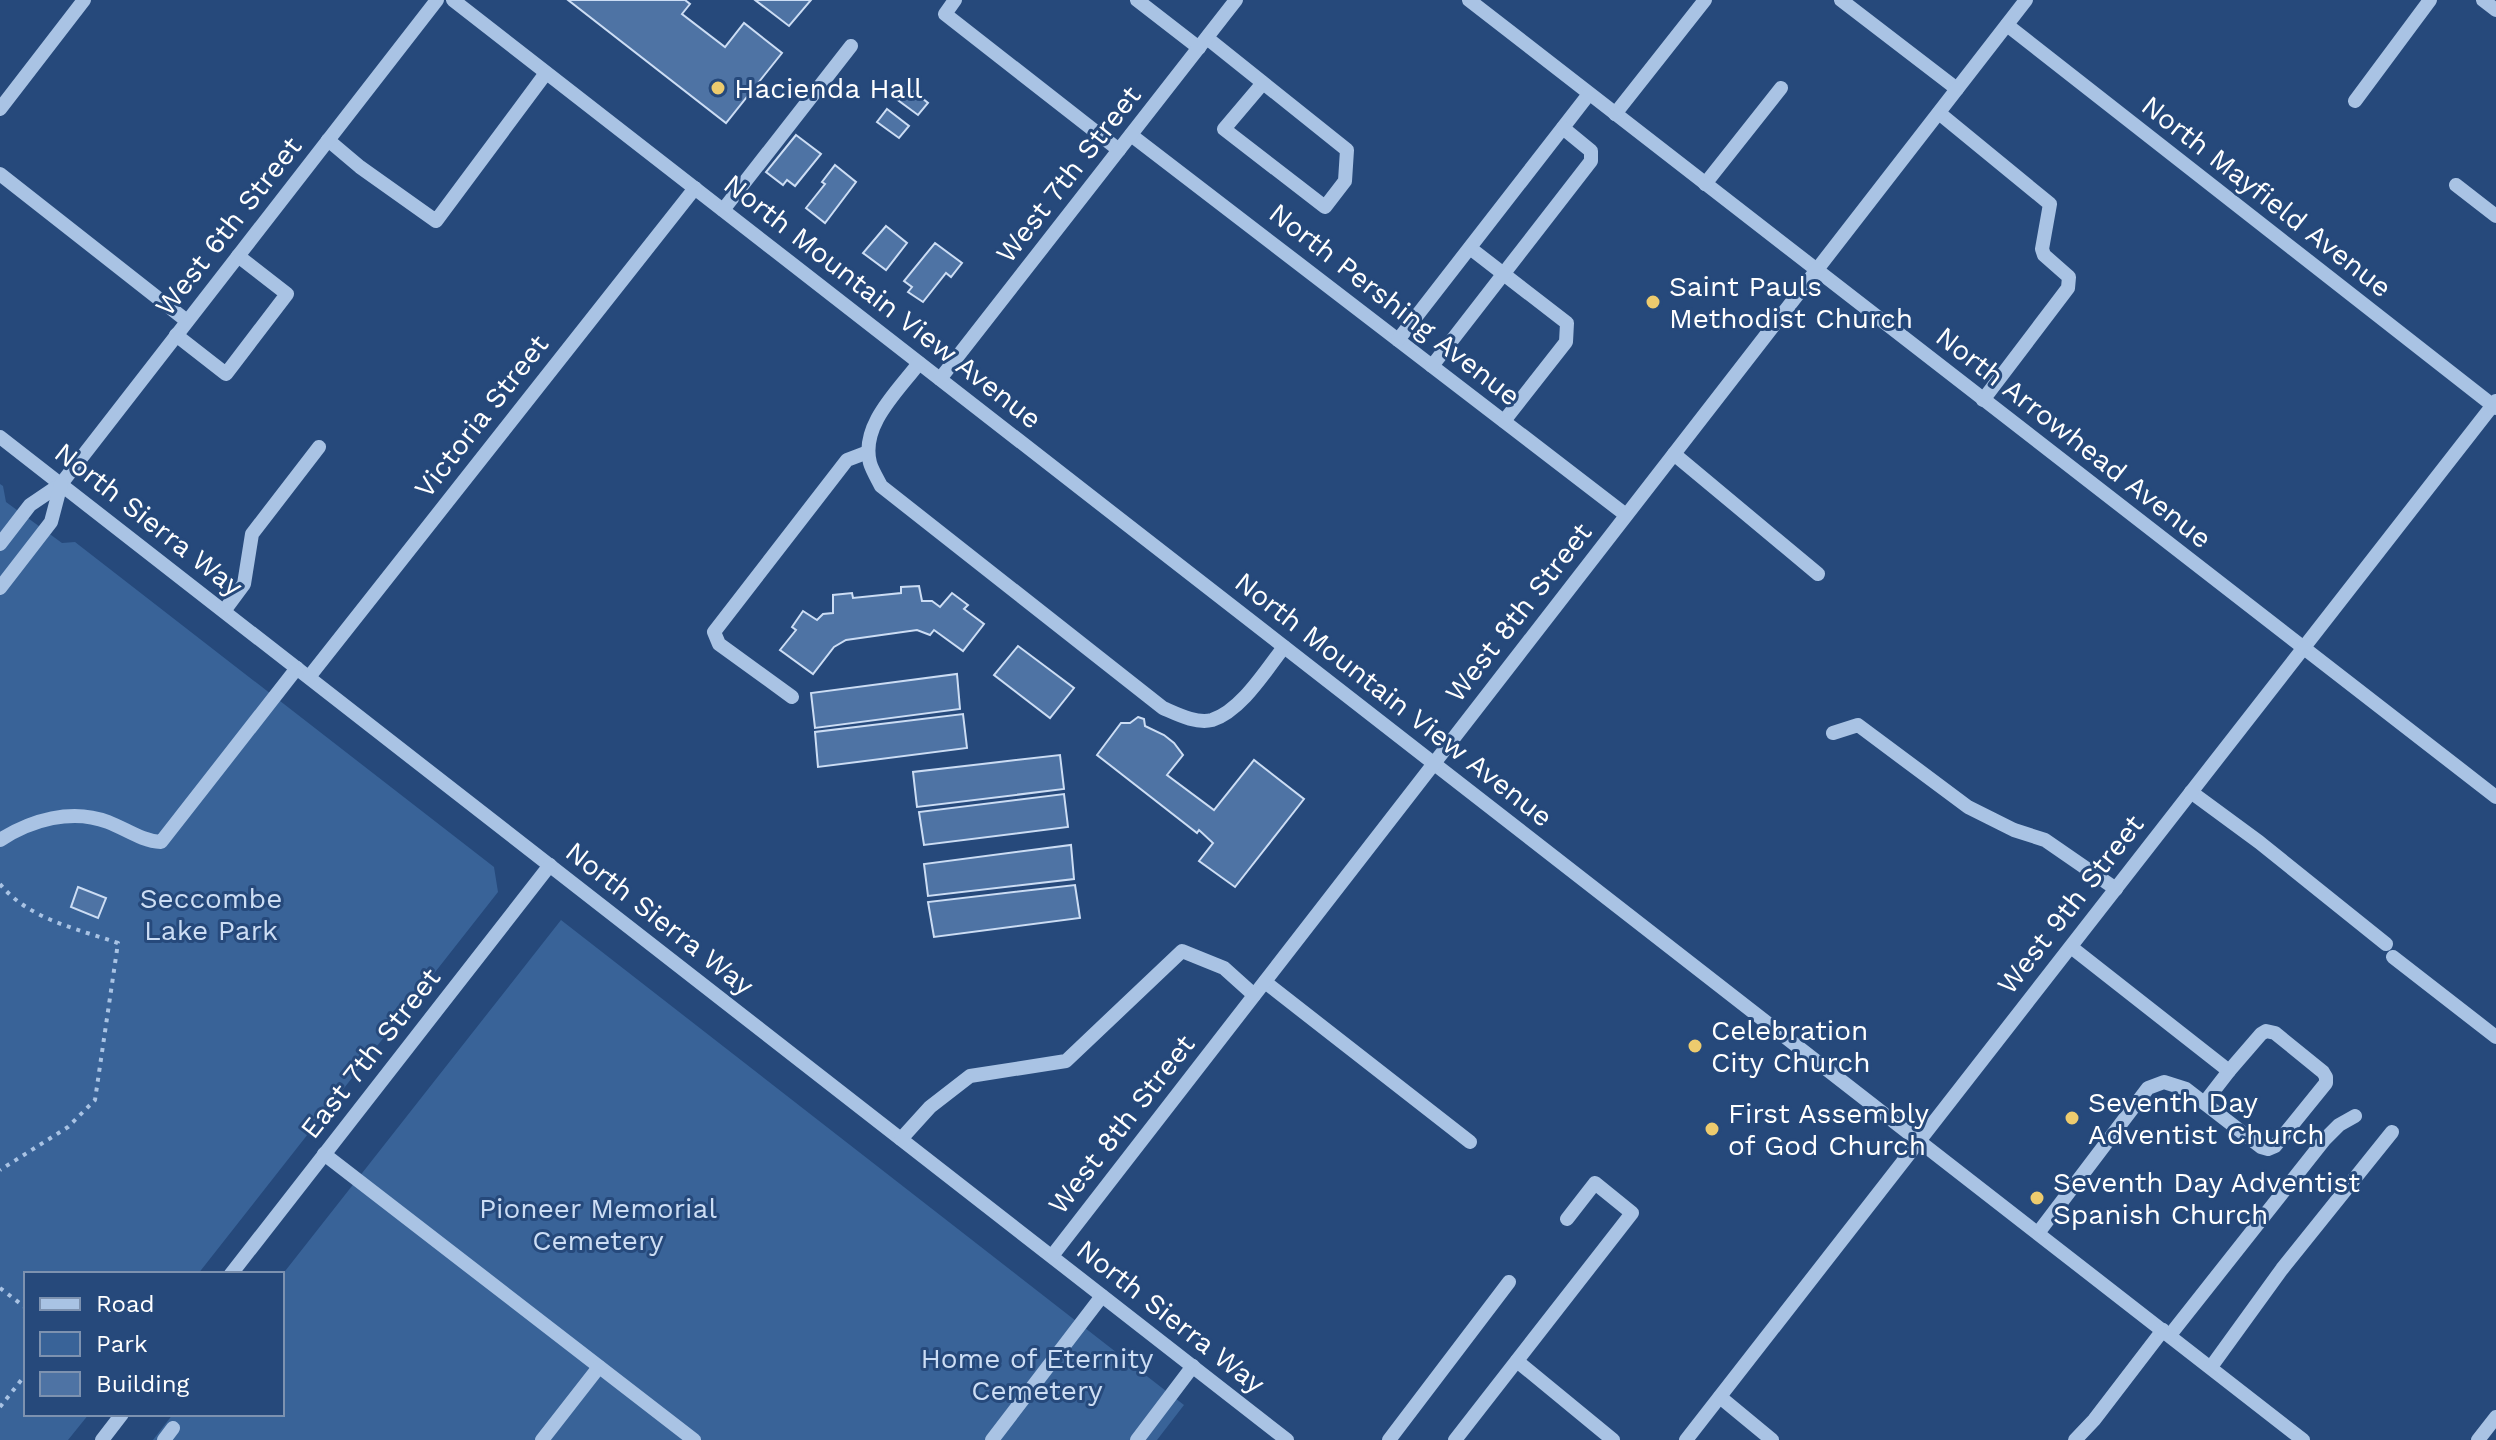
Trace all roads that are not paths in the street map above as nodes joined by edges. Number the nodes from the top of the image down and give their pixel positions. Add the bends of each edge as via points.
1 (84, 0) edge
2 (437, 0) edge
3 (453, 0) edge
4 (955, 0) edge
5 (1137, 0) edge
6 (1236, 0) edge
7 (1469, 0) edge
8 (1705, 0) edge
9 (1841, 0) edge
10 (2026, 0) edge
11 (2430, 0) edge
12 (2483, 0) edge
13 (1486, 5) edge
14 (2496, 10) edge
15 (2007, 25) junction
16 (1203, 43) junction
17 (851, 46) dead end
18 (546, 73) junction
19 (1263, 83) junction
20 (1781, 88) dead end
21 (1957, 89) junction
22 (1589, 94) junction
23 (2355, 101) dead end
24 (0, 109) edge
25 (1939, 113) junction
26 (1615, 114) junction
27 (1563, 128) junction
28 (1131, 135) junction
29 (328, 140) junction
30 (1119, 150) junction
31 (0, 174) edge
32 (1705, 184) junction
33 (2456, 185) dead end
34 (695, 188) junction
35 (723, 210) junction
36 (2496, 216) edge
37 (1470, 248) junction
38 (238, 256) junction
39 (1816, 271) junction
40 (1503, 274) junction
41 (187, 321) junction
42 (176, 335) junction
43 (1398, 340) junction
44 (919, 363) junction
45 (1432, 366) junction
46 (940, 379) junction
47 (1983, 400) junction
48 (2495, 405) edge
49 (1504, 421) junction
50 (0, 437) edge
51 (319, 447) dead end
52 (868, 452) junction
53 (1674, 454) junction
54 (61, 484) junction
55 (1626, 515) junction
56 (0, 544) edge
57 (1818, 574) dead end
58 (0, 588) edge
59 (224, 611) junction
60 (1284, 647) junction
61 (2304, 647) junction
62 (303, 673) junction
63 (792, 697) dead end
64 (1833, 733) dead end
65 (1434, 764) junction
66 (2191, 792) junction
67 (2496, 797) edge
68 (0, 840) edge
69 (550, 865) junction
70 (2116, 889) junction
71 (2071, 947) junction
72 (1265, 982) junction
73 (1254, 995) junction
74 (2496, 1037) edge
75 (2229, 1071) junction
76 (2205, 1102) junction
77 (2355, 1116) dead end
78 (2392, 1132) dead end
79 (901, 1139) junction
80 (1920, 1140) junction
81 (1470, 1142) dead end
82 (324, 1154) junction
83 (1567, 1219) dead end
84 (2038, 1233) junction
85 (1052, 1256) junction
86 (233, 1272) edge
87 (1509, 1282) dead end
88 (1102, 1296) junction
89 (2166, 1333) junction
90 (1517, 1361) junction
91 (1193, 1366) junction
92 (599, 1367) junction
93 (2211, 1367) junction
94 (1720, 1397) junction
95 (120, 1416) edge
96 (2496, 1417) edge
97 (102, 1440) edge
98 (542, 1440) edge
99 (694, 1440) edge
100 (992, 1440) edge
101 (1137, 1440) edge
102 (1287, 1440) edge
103 (1389, 1440) edge
104 (1455, 1440) edge
105 (1613, 1440) edge
106 (1686, 1440) edge
107 (1772, 1440) edge
108 (2075, 1440) edge
109 (2303, 1440) edge
110 (2478, 1440) edge

1 - 24 street
2 - 29 street, West 6th Street
3 - 18 street, North Mountain View Avenue
4 - 30 street via 945,14
5 - 16 street
6 - 16 street, West 7th Street
7 - 13 street, North Arrowhead Avenue
8 - 26 street
9 - 21 street
10 - 15 street, West 8th Street
11 - 23 street
12 - 14 street
13 - 22 street, North Arrowhead Avenue
15 - 21 street, West 8th Street
15 - 48 street, North Mayfield Avenue
16 - 19 street
16 - 28 street, West 7th Street
17 - 35 street
18 - 29 street via 436,221
18 - 34 street, North Mountain View Avenue
19 - 19 street via 1347,150 1345,181 1325,207 1224,129
20 - 32 street
21 - 25 street, West 8th Street
22 - 26 street, North Arrowhead Avenue
22 - 27 street
25 - 39 street, West 8th Street
25 - 47 street via 2050,204 2042,249 2069,277 2068,288
26 - 32 street, North Arrowhead Avenue
27 - 37 street
27 - 40 street via 1591,151 1591,161
28 - 30 street, West 7th Street
28 - 43 street, North Pershing Avenue
29 - 38 street, West 6th Street
30 - 46 street, West 7th Street
31 - 41 street
32 - 39 street, North Arrowhead Avenue
33 - 36 street
34 - 35 street, North Mountain View Avenue
34 - 62 street, Victoria Street
35 - 44 street, North Mountain View Avenue
37 - 40 street
37 - 43 street
38 - 41 street, West 6th Street
38 - 42 street via 287,294 226,374
39 - 47 street, North Arrowhead Avenue
39 - 53 street, West 8th Street
40 - 45 street
40 - 49 street via 1567,323 1566,342
41 - 42 street, West 6th Street
42 - 54 street, West 6th Street
43 - 45 street, North Pershing Avenue
44 - 46 street, North Mountain View Avenue
44 - 52 street via 876,421
45 - 49 street, North Pershing Avenue
46 - 60 street, North Mountain View Avenue
47 - 61 street, North Arrowhead Avenue
48 - 61 street, West 9th Street
49 - 55 street, North Pershing Avenue
50 - 54 street, North Sierra Way
51 - 59 street via 252,534 244,584
52 - 60 street via 881,486 1163,708 1210,721 1226,713
52 - 63 street via 847,460 714,632 719,644
53 - 55 street, West 8th Street
53 - 57 street
54 - 56 street via 30,505
54 - 58 street via 51,522
54 - 59 street, North Sierra Way
55 - 65 street, West 8th Street
59 - 62 street, North Sierra Way
60 - 65 street, North Mountain View Avenue
61 - 66 street, West 9th Street
61 - 67 street, North Arrowhead Avenue
62 - 68 street, Victoria Street via 161,842 104,820 60,815
62 - 69 street, North Sierra Way
64 - 70 street via 1858,725 1968,807 2045,840
65 - 72 street, West 8th Street
65 - 80 street, North Mountain View Avenue
66 - 70 street, West 9th Street
66 - 74 street
69 - 79 street, North Sierra Way
69 - 82 street, East 7th Street
70 - 71 street, West 9th Street
71 - 75 street
71 - 80 street, West 9th Street
72 - 73 street, West 8th Street
72 - 81 street
73 - 79 street via 1224,968 1182,951 1066,1061 970,1076 930,1107
73 - 85 street, West 8th Street
75 - 76 street
75 - 76 street via 2266,1031 2323,1072 2326,1083 2268,1149
76 - 84 street via 2164,1082 2148,1088
77 - 89 street via 2325,1139
78 - 93 street
79 - 85 street, North Sierra Way
80 - 84 street, North Mountain View Avenue
80 - 94 street, West 9th Street
82 - 86 street, East 7th Street
82 - 92 street
83 - 90 street via 1595,1183 1632,1213
84 - 89 street, North Mountain View Avenue
85 - 88 street, North Sierra Way
87 - 103 street
88 - 91 street, North Sierra Way
88 - 100 street
89 - 93 street, North Mountain View Avenue
89 - 108 street
90 - 104 street
90 - 105 street
91 - 101 street
91 - 102 street, North Sierra Way
92 - 98 street
92 - 99 street
93 - 109 street, North Mountain View Avenue
94 - 106 street, West 9th Street
94 - 107 street
95 - 97 street
96 - 110 street

